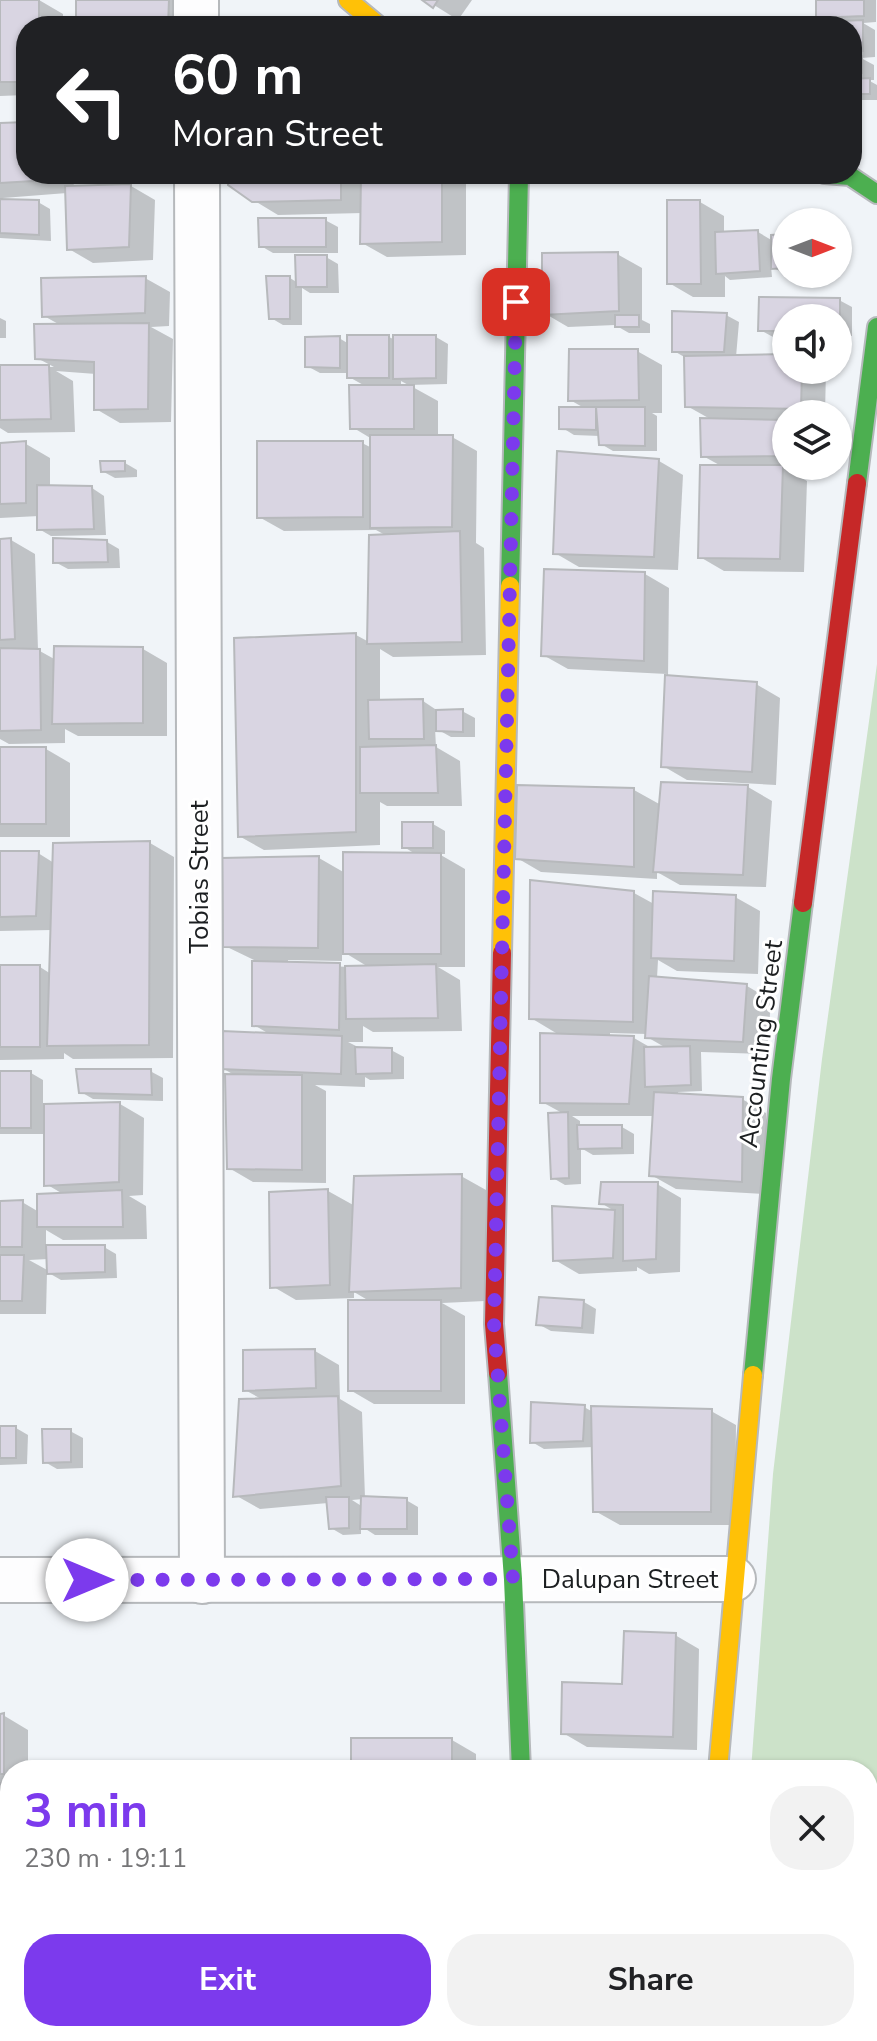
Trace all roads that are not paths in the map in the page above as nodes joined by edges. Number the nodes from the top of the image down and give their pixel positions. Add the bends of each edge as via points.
1 (348, 0) edge
2 (367, 16) edge
3 (197, 184) edge
4 (519, 184) edge
5 (877, 327) edge
6 (513, 1579) junction
7 (733, 1579) junction
8 (0, 1580) edge
9 (202, 1581) junction
10 (521, 1760) edge
11 (719, 1760) edge

1 - 2 street
3 - 9 street, Tobias Street
4 - 6 street via 494,1324
5 - 7 street, Accounting Street via 781,1079
6 - 7 street, Dalupan Street
6 - 9 street, Dalupan Street
6 - 10 street
7 - 11 street, Accounting Street
8 - 9 street, Dalupan Street

